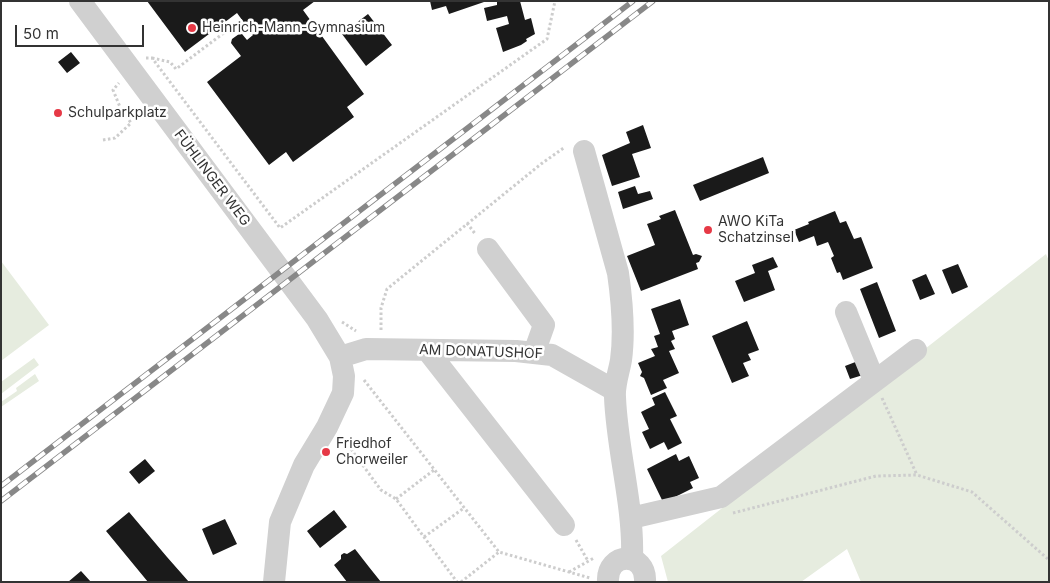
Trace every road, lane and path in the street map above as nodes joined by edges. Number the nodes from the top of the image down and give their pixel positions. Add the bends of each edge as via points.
1 (80, 1) edge
2 (555, 1) edge
3 (237, 23) dead end
4 (152, 58) junction
5 (137, 64) junction
6 (103, 140) dead end
7 (584, 151) joint
8 (488, 249) dead end
9 (846, 312) dead end
10 (380, 338) dead end
11 (427, 350) junction
12 (916, 350) dead end
13 (534, 353) junction
14 (340, 357) junction
15 (362, 377) dead end
16 (874, 380) junction
17 (614, 390) junction
18 (342, 437) dead end
19 (434, 470) junction
20 (917, 475) junction
21 (396, 499) junction
22 (464, 508) junction
23 (726, 515) dead end
24 (631, 518) junction
25 (564, 525) joint
26 (424, 537) junction
27 (499, 552) junction
28 (632, 559) junction
29 (1049, 560) edge
30 (588, 561) dead end
31 (570, 572) dead end
32 (274, 582) edge
33 (457, 582) edge
34 (461, 582) edge
35 (608, 582) edge
36 (645, 582) edge

1 - 5 street, FÜHLINGER WEG
2 - 4 path via 547,38 280,228
3 - 4 path via 176,69 170,62
4 - 5 path
5 - 6 path via 113,90 131,124 115,138
5 - 14 street, FÜHLINGER WEG via 317,319
7 - 10 path via 569,144 387,289
7 - 17 street via 621,294 621,360
8 - 13 street via 544,325
9 - 16 street
11 - 13 street, AM DONATUSHOF
11 - 14 street, AM DONATUSHOF via 366,349
11 - 25 street
12 - 16 street
13 - 17 street, AM DONATUSHOF via 552,355
14 - 32 street via 343,393 304,465 280,522
15 - 19 path
16 - 20 path
16 - 24 street via 721,497
17 - 24 street
18 - 21 path via 381,490
19 - 21 path
19 - 22 path
20 - 23 path via 876,476
20 - 29 path via 972,492
21 - 26 path
22 - 26 path
22 - 27 path
24 - 28 street
25 - 30 path
26 - 33 path
27 - 31 path
27 - 34 path
28 - 35 street via 616,561 610,567
28 - 36 street via 643,568

